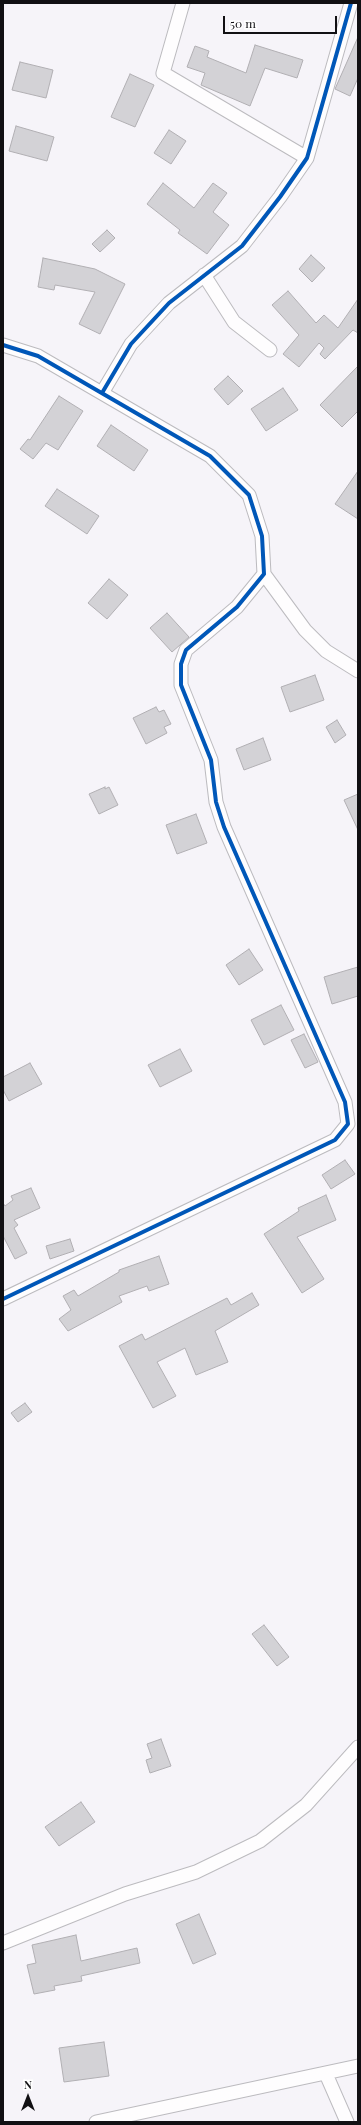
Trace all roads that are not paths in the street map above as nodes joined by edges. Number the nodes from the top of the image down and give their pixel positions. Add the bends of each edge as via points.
1 (184, 3) edge
2 (351, 3) edge
3 (307, 158) junction
4 (204, 276) junction
5 (3, 345) edge
6 (270, 350) dead end
7 (102, 393) junction
8 (264, 574) junction
9 (358, 671) edge
10 (3, 1299) edge
11 (358, 1748) edge
12 (3, 1943) edge
13 (358, 2066) edge
14 (326, 2074) junction
15 (96, 2122) edge
16 (347, 2122) edge

1 - 3 street via 163,73
2 - 3 street
3 - 4 street via 242,246
4 - 6 street via 234,322
4 - 7 street via 169,304 131,344
5 - 7 street via 38,356
7 - 8 street via 210,456 249,495 262,536
8 - 9 street via 305,630 326,651
8 - 10 street via 237,607 186,650 181,664 181,685 211,760 216,802 224,826 345,1102 348,1124 335,1140
11 - 12 street via 306,1805 260,1841 196,1872 124,1894
13 - 14 street
14 - 15 street
14 - 16 street

